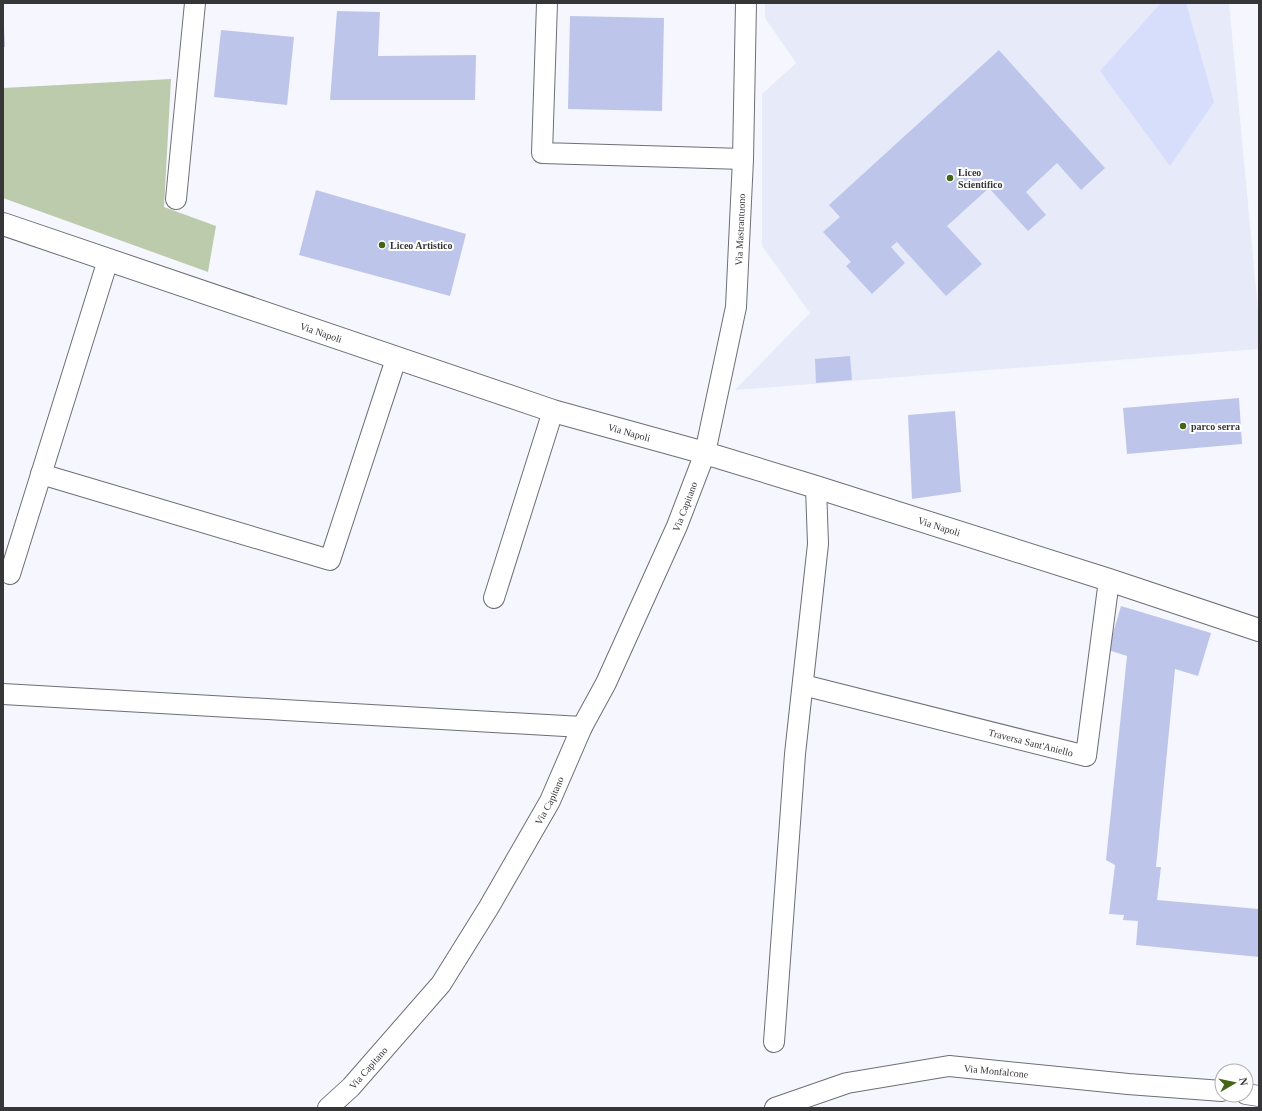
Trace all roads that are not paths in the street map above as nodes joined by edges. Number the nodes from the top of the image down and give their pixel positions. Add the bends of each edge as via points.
1 (195, 3) edge
2 (547, 3) edge
3 (746, 3) edge
4 (743, 159) junction
5 (176, 199) dead end
6 (3, 224) edge
7 (108, 260) junction
8 (396, 359) junction
9 (553, 411) junction
10 (704, 453) junction
11 (41, 474) junction
12 (816, 487) junction
13 (10, 574) dead end
14 (1109, 580) junction
15 (494, 598) dead end
16 (1259, 630) edge
17 (803, 685) junction
18 (3, 694) edge
19 (582, 727) junction
20 (774, 1042) dead end
21 (1214, 1090) edge
22 (328, 1108) edge
23 (775, 1108) edge

1 - 5 street
2 - 4 street via 542,153
3 - 4 street, Via Mastrantuono
4 - 10 street, Via Mastrantuono via 736,307
6 - 7 street, Via Napoli
7 - 8 street, Via Napoli
7 - 11 street
8 - 9 street, Via Napoli
8 - 11 street via 330,560
9 - 10 street, Via Napoli
9 - 15 street
10 - 12 street, Via Napoli
10 - 19 street, Via Capitano via 678,526 606,683
11 - 13 street
12 - 14 street, Via Napoli
12 - 17 street via 818,544
14 - 16 street, Via Napoli
14 - 17 street, Traversa Sant'Aniello via 1086,756
17 - 20 street via 795,754
18 - 19 street
19 - 22 street, Via Capitano via 550,801 441,984 351,1087
21 - 23 street, Via Monfalcone via 949,1066 847,1083

